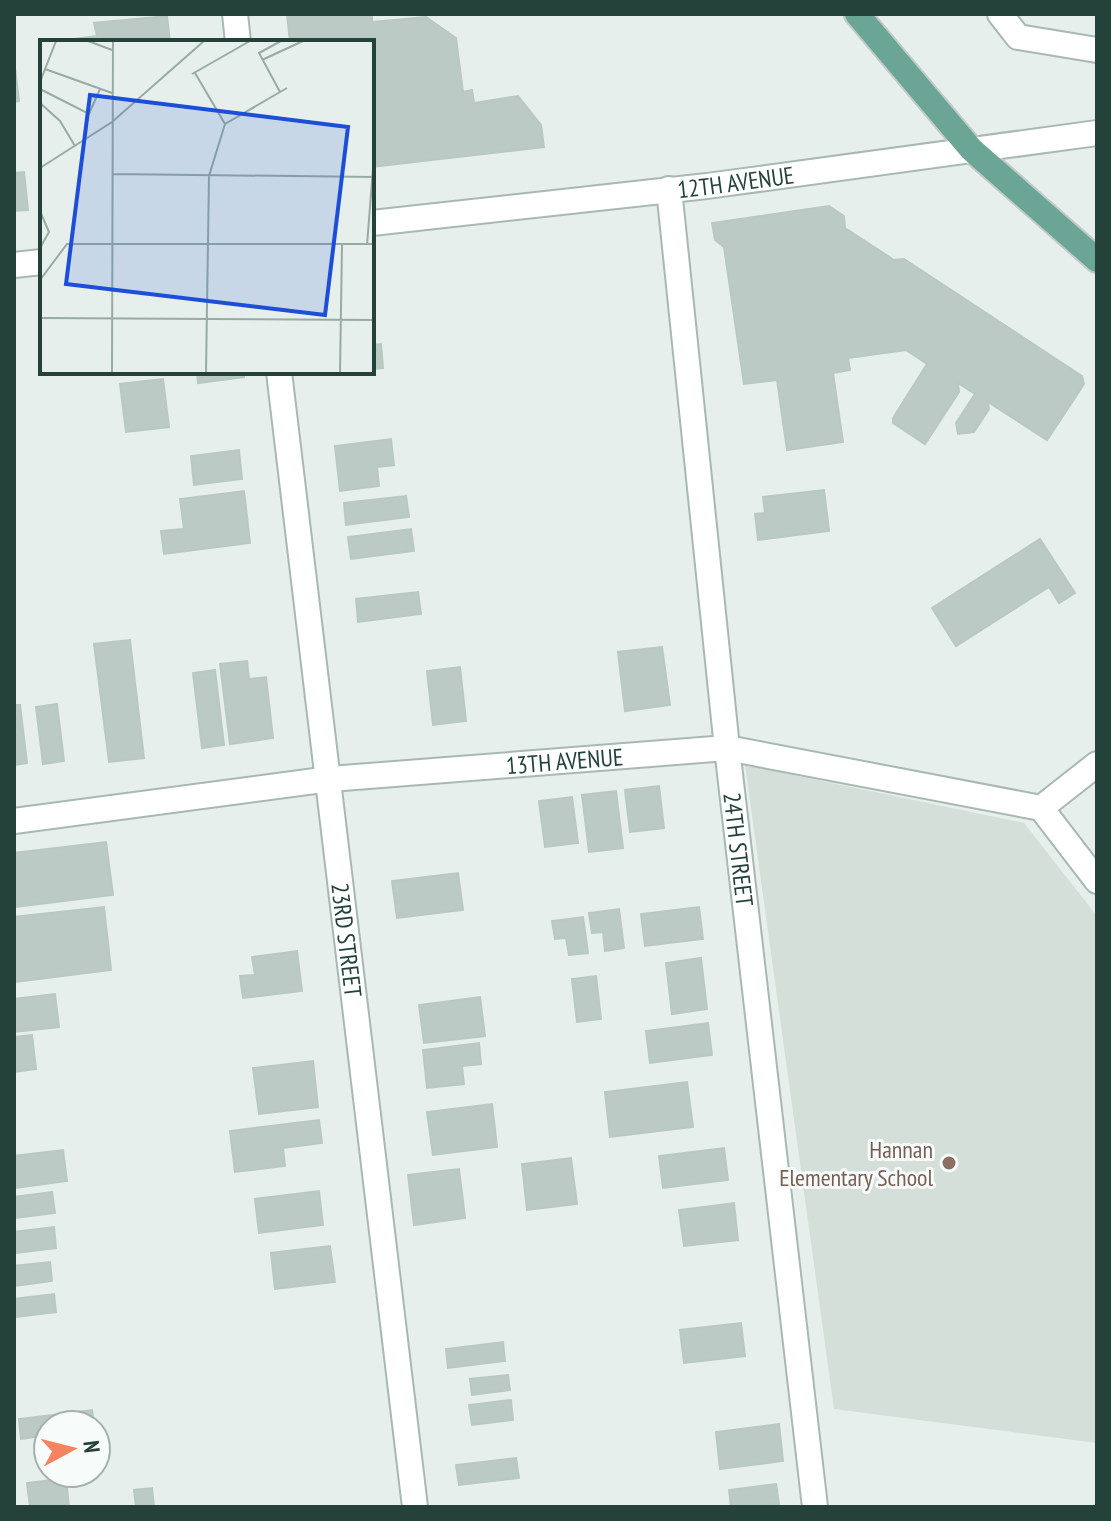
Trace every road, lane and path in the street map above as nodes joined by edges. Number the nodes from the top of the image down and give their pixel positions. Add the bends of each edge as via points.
1 (235, 14) edge
2 (857, 14) edge
3 (1000, 14) edge
4 (238, 40) edge
5 (1097, 50) edge
6 (1097, 133) edge
7 (971, 149) junction
8 (669, 189) junction
9 (374, 223) edge
10 (1097, 260) edge
11 (40, 262) edge
12 (14, 265) edge
13 (279, 374) edge
14 (727, 748) junction
15 (1097, 764) edge
16 (330, 779) junction
17 (1041, 808) junction
18 (14, 821) edge
19 (1097, 881) edge
20 (415, 1507) edge
21 (815, 1507) edge

1 - 4 street
2 - 7 main road
3 - 5 street via 1018,37
6 - 7 street, 12TH AVENUE
7 - 8 street, 12TH AVENUE
7 - 10 main road
8 - 9 street, 12TH AVENUE
8 - 14 street, 24TH STREET
11 - 12 street
13 - 16 street, 23RD STREET
14 - 16 street, 13TH AVENUE
14 - 17 street, 13TH AVENUE
14 - 21 street, 24TH STREET
15 - 17 street
16 - 18 street, 13TH AVENUE
16 - 20 street, 23RD STREET
17 - 19 street

